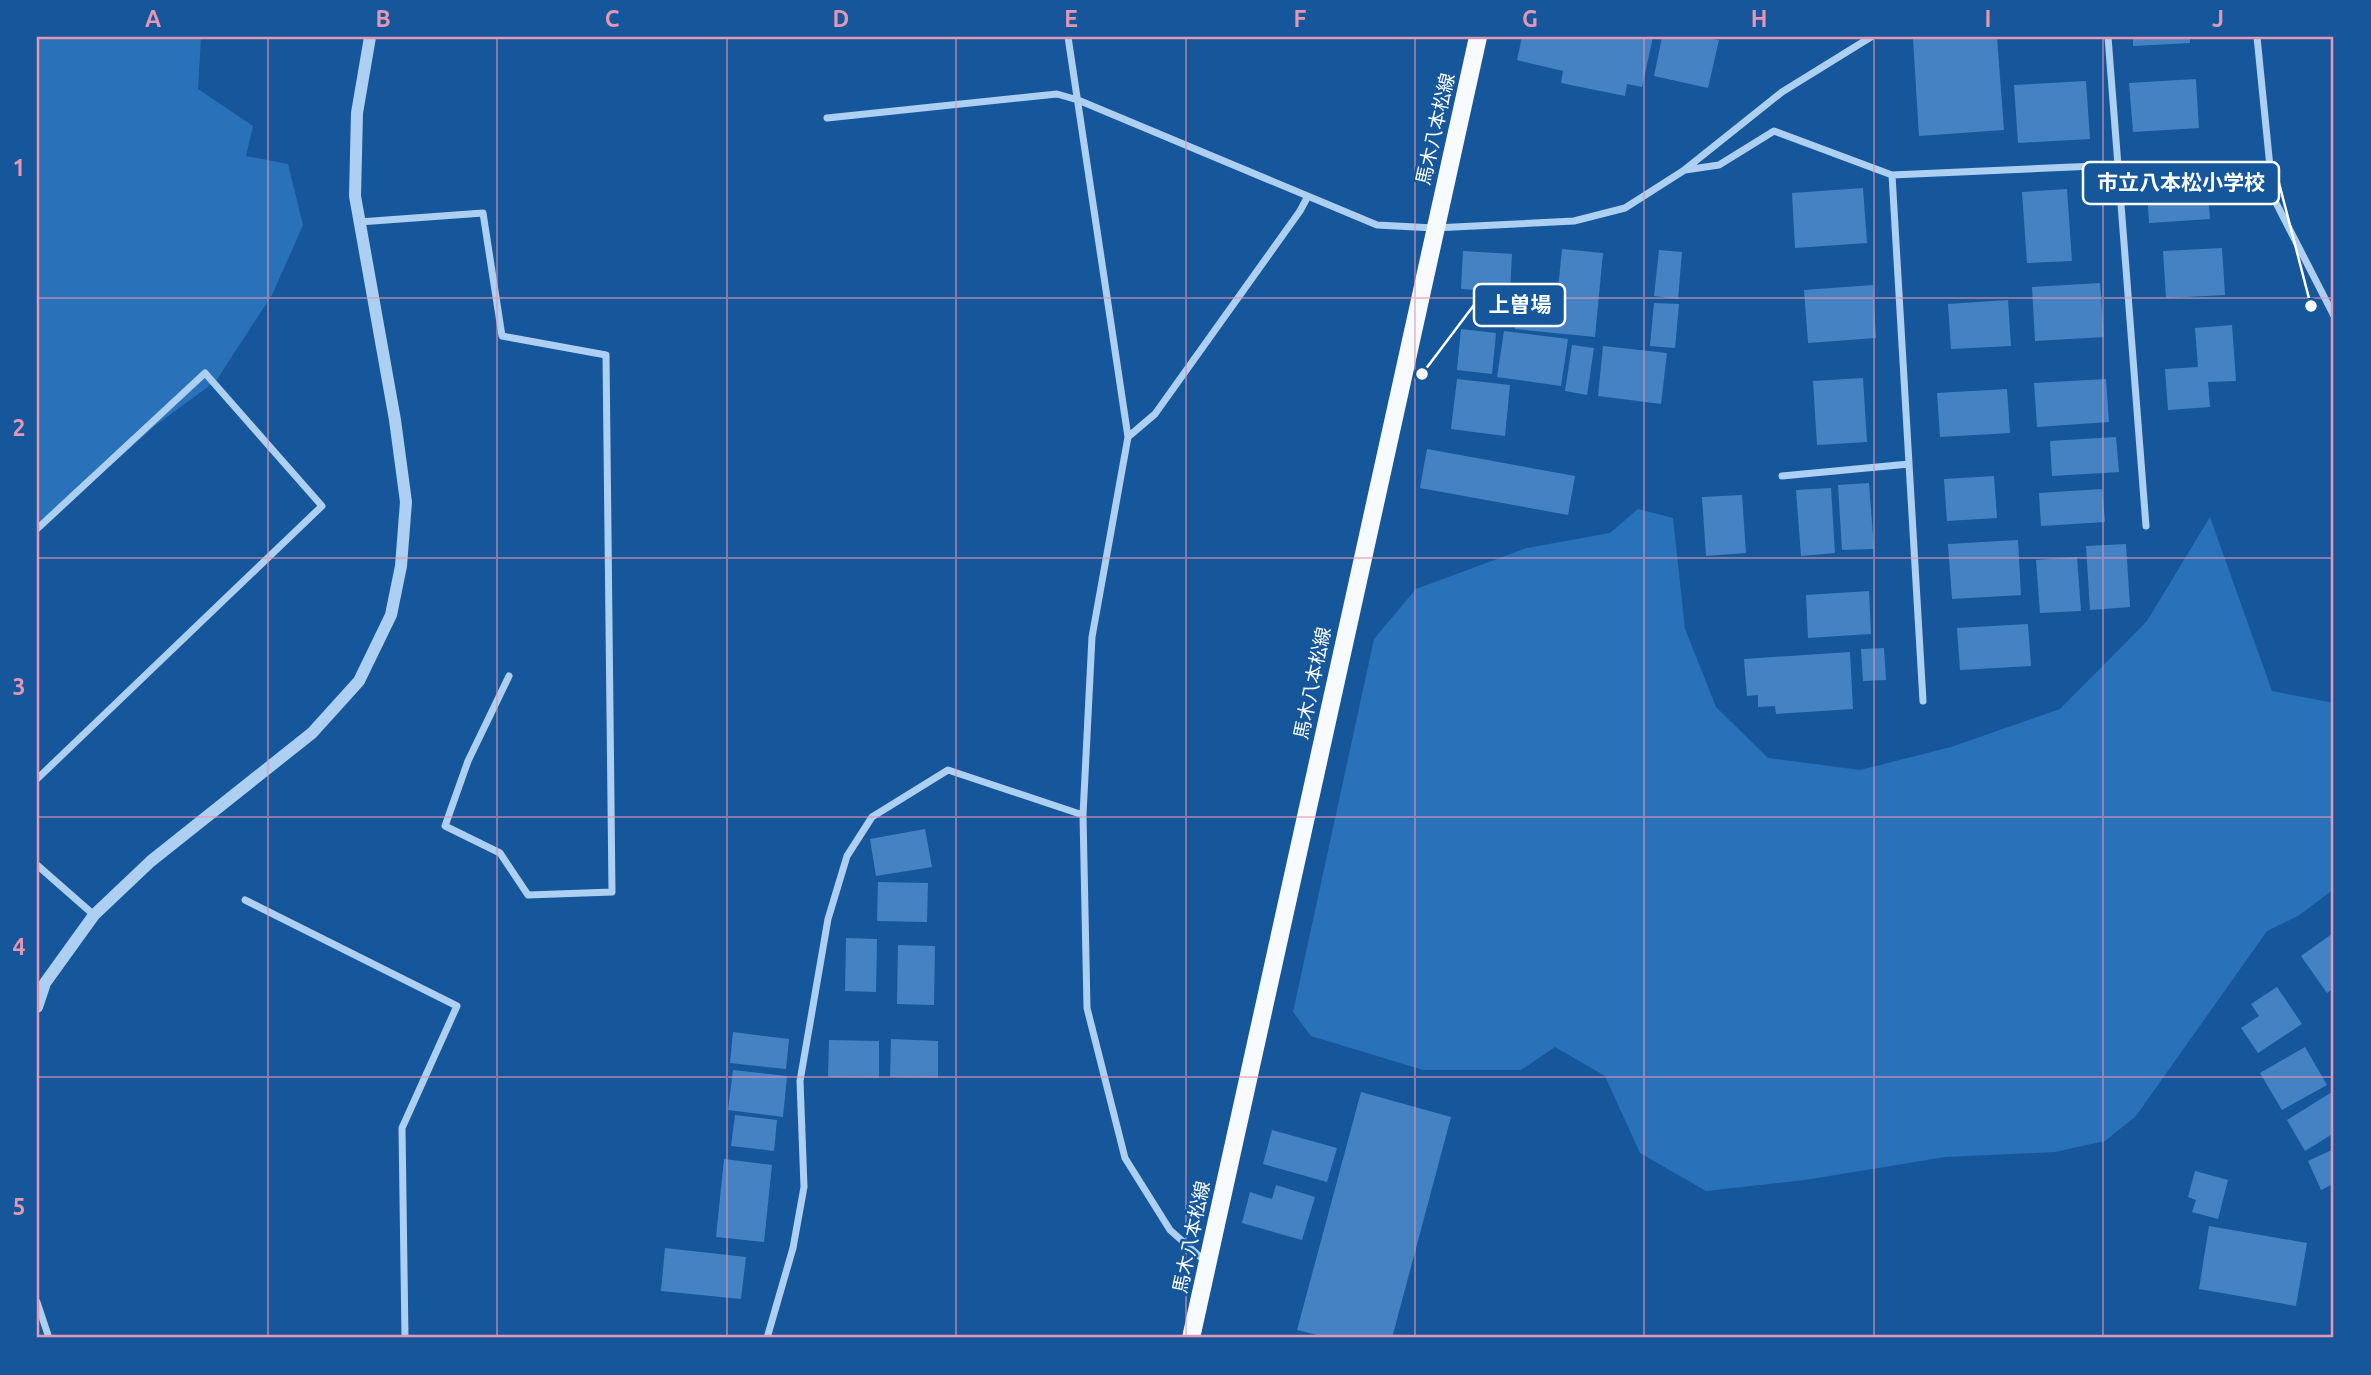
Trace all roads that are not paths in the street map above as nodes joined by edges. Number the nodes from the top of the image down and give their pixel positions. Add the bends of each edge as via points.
1 (370, 37) edge
2 (1068, 37) edge
3 (1478, 37) edge
4 (1871, 37) edge
5 (2108, 37) edge
6 (2257, 37) edge
7 (1078, 100) junction
8 (827, 118) dead end
9 (2118, 165) junction
10 (1684, 171) junction
11 (1892, 175) junction
12 (1308, 196) junction
13 (359, 222) junction
14 (1434, 228) junction
15 (2334, 316) edge
16 (1128, 438) junction
17 (1909, 464) junction
18 (1782, 476) dead end
19 (2146, 526) dead end
20 (37, 529) edge
21 (509, 676) dead end
22 (1923, 701) dead end
23 (37, 779) edge
24 (1083, 815) junction
25 (37, 865) edge
26 (244, 900) dead end
27 (94, 915) junction
28 (37, 1007) edge
29 (1206, 1262) junction
30 (37, 1302) edge
31 (49, 1338) edge
32 (405, 1338) edge
33 (767, 1338) edge
34 (1191, 1338) edge

1 - 13 street via 357,113 355,196
2 - 7 street
3 - 14 main road, 馬木八本松線
4 - 10 street via 1782,92
5 - 9 street
6 - 15 street via 2273,197
7 - 8 street via 1057,94
7 - 12 street
7 - 16 street
9 - 11 street
9 - 19 street
10 - 11 street via 1719,165 1774,131
10 - 14 street via 1625,208 1574,221
11 - 17 street
12 - 14 street via 1377,225
12 - 16 street via 1155,414
13 - 21 street via 483,212 502,336 606,355 612,892 528,895 500,853 445,826 468,761
13 - 27 street via 406,502 391,615 359,681 312,733 151,861
14 - 29 main road, 馬木八本松線
16 - 24 street via 1093,636
17 - 18 street
17 - 22 street
20 - 23 street via 205,373 323,506
24 - 29 street via 1087,1008 1125,1157 1170,1230
24 - 33 street via 948,770 872,817 847,856 828,919 800,1081 804,1186 793,1248
25 - 27 street
26 - 32 street via 457,1006 402,1128
27 - 28 street via 45,983
29 - 34 main road, 馬木八本松線
30 - 31 street

